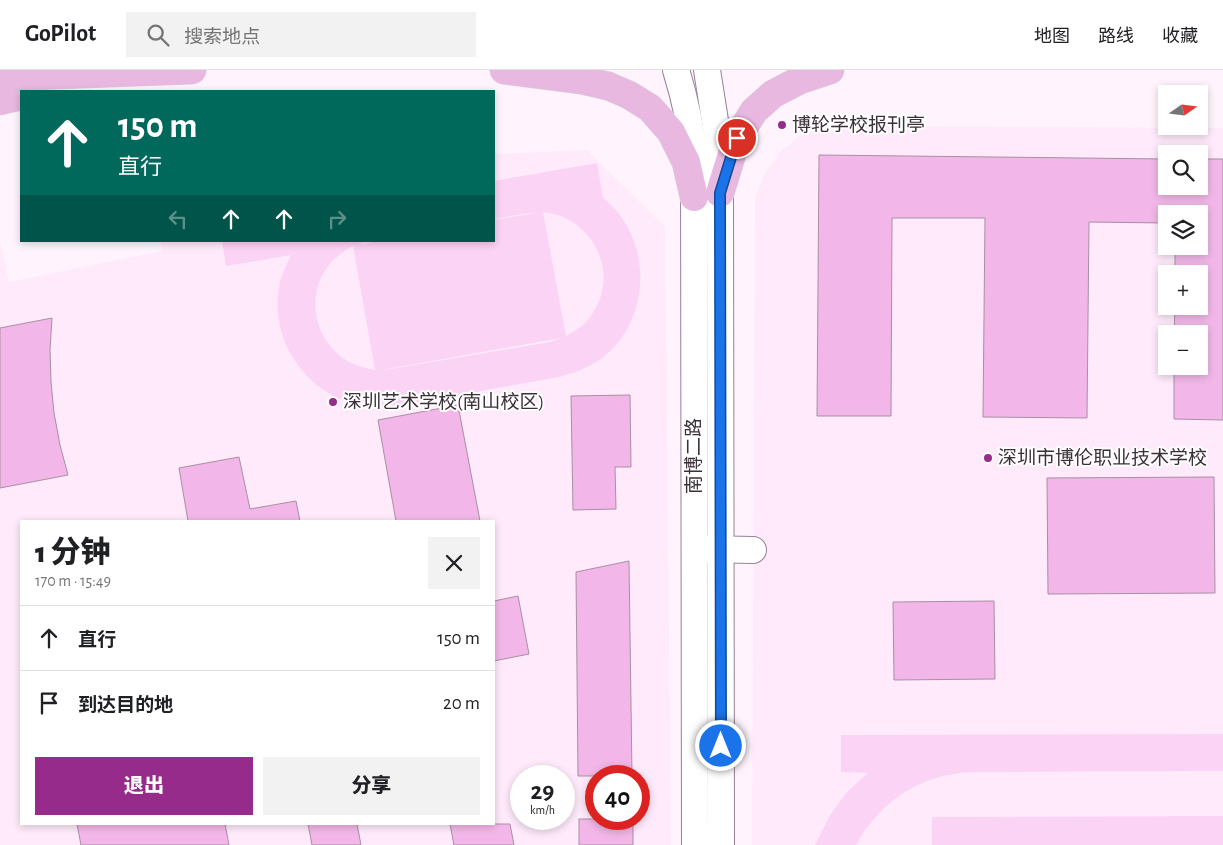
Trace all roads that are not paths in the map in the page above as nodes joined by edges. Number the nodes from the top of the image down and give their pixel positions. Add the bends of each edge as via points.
1 (192, 70) edge
2 (504, 70) edge
3 (676, 70) edge
4 (707, 70) edge
5 (830, 70) edge
6 (138, 72) junction
7 (0, 76) edge
8 (50, 90) edge
9 (20, 96) edge
10 (0, 101) edge
11 (707, 195) junction
12 (695, 549) junction
13 (720, 550) junction
14 (754, 550) dead end
15 (695, 845) edge
16 (721, 845) edge

1 - 6 main road
2 - 11 main road via 582,80 629,94 650,108 671,132
3 - 11 street, 南博二路 via 691,126 694,156
4 - 11 street, 南博二路 via 718,158
5 - 11 main road via 773,94 754,111
6 - 7 main road
6 - 8 main road
9 - 10 main road
11 - 12 street, 南博二路
11 - 13 street, 南博二路
12 - 13 street
12 - 15 street, 南博二路
13 - 14 street
13 - 16 street, 南博二路

